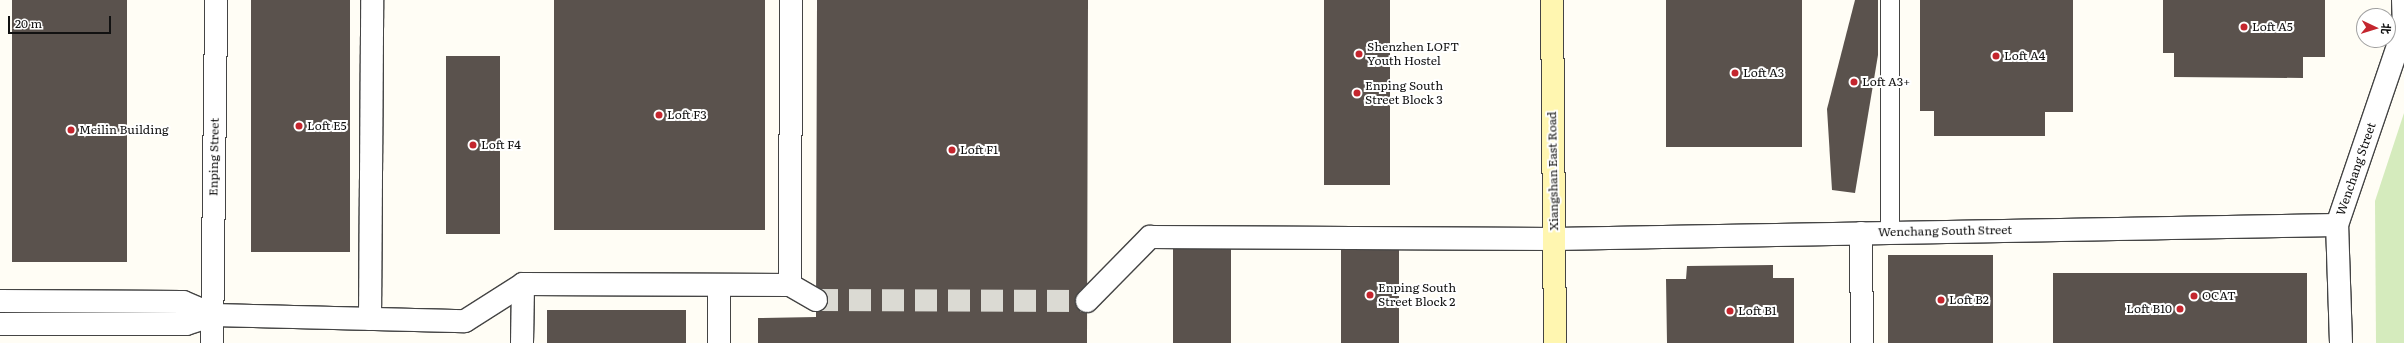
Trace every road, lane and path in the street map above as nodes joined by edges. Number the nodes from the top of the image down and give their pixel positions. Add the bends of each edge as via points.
1 (216, 0) edge
2 (372, 0) edge
3 (791, 0) edge
4 (1552, 0) edge
5 (1890, 0) edge
6 (2404, 0) edge
7 (2337, 225) junction
8 (1890, 232) junction
9 (1861, 233) junction
10 (1554, 239) junction
11 (522, 284) junction
12 (719, 285) junction
13 (790, 285) junction
14 (0, 300) edge
15 (816, 300) tunnel mouth
16 (1087, 301) dead end
17 (213, 315) junction
18 (370, 318) junction
19 (0, 324) edge
20 (212, 343) edge
21 (522, 343) edge
22 (719, 343) edge
23 (1555, 343) edge
24 (1862, 343) edge
25 (2340, 343) edge

1 - 17 street, Enping Street
2 - 18 street
3 - 13 street
4 - 10 street, Xiangshan East Road
5 - 8 lane
6 - 7 street, Wenchang Street via 2404,28
7 - 8 street, Wenchang South Street
7 - 25 street, Wenchang Street
8 - 9 street, Wenchang South Street
9 - 10 street, Wenchang South Street
9 - 24 street
10 - 16 street, Wenchang South Street via 1150,237
10 - 23 street, Xiangshan East Road
11 - 12 street
11 - 18 street via 465,321
11 - 21 street
12 - 13 street
12 - 22 street
13 - 15 street
14 - 17 street via 183,302
17 - 18 street
17 - 19 street via 186,324
17 - 20 street, Enping Street

